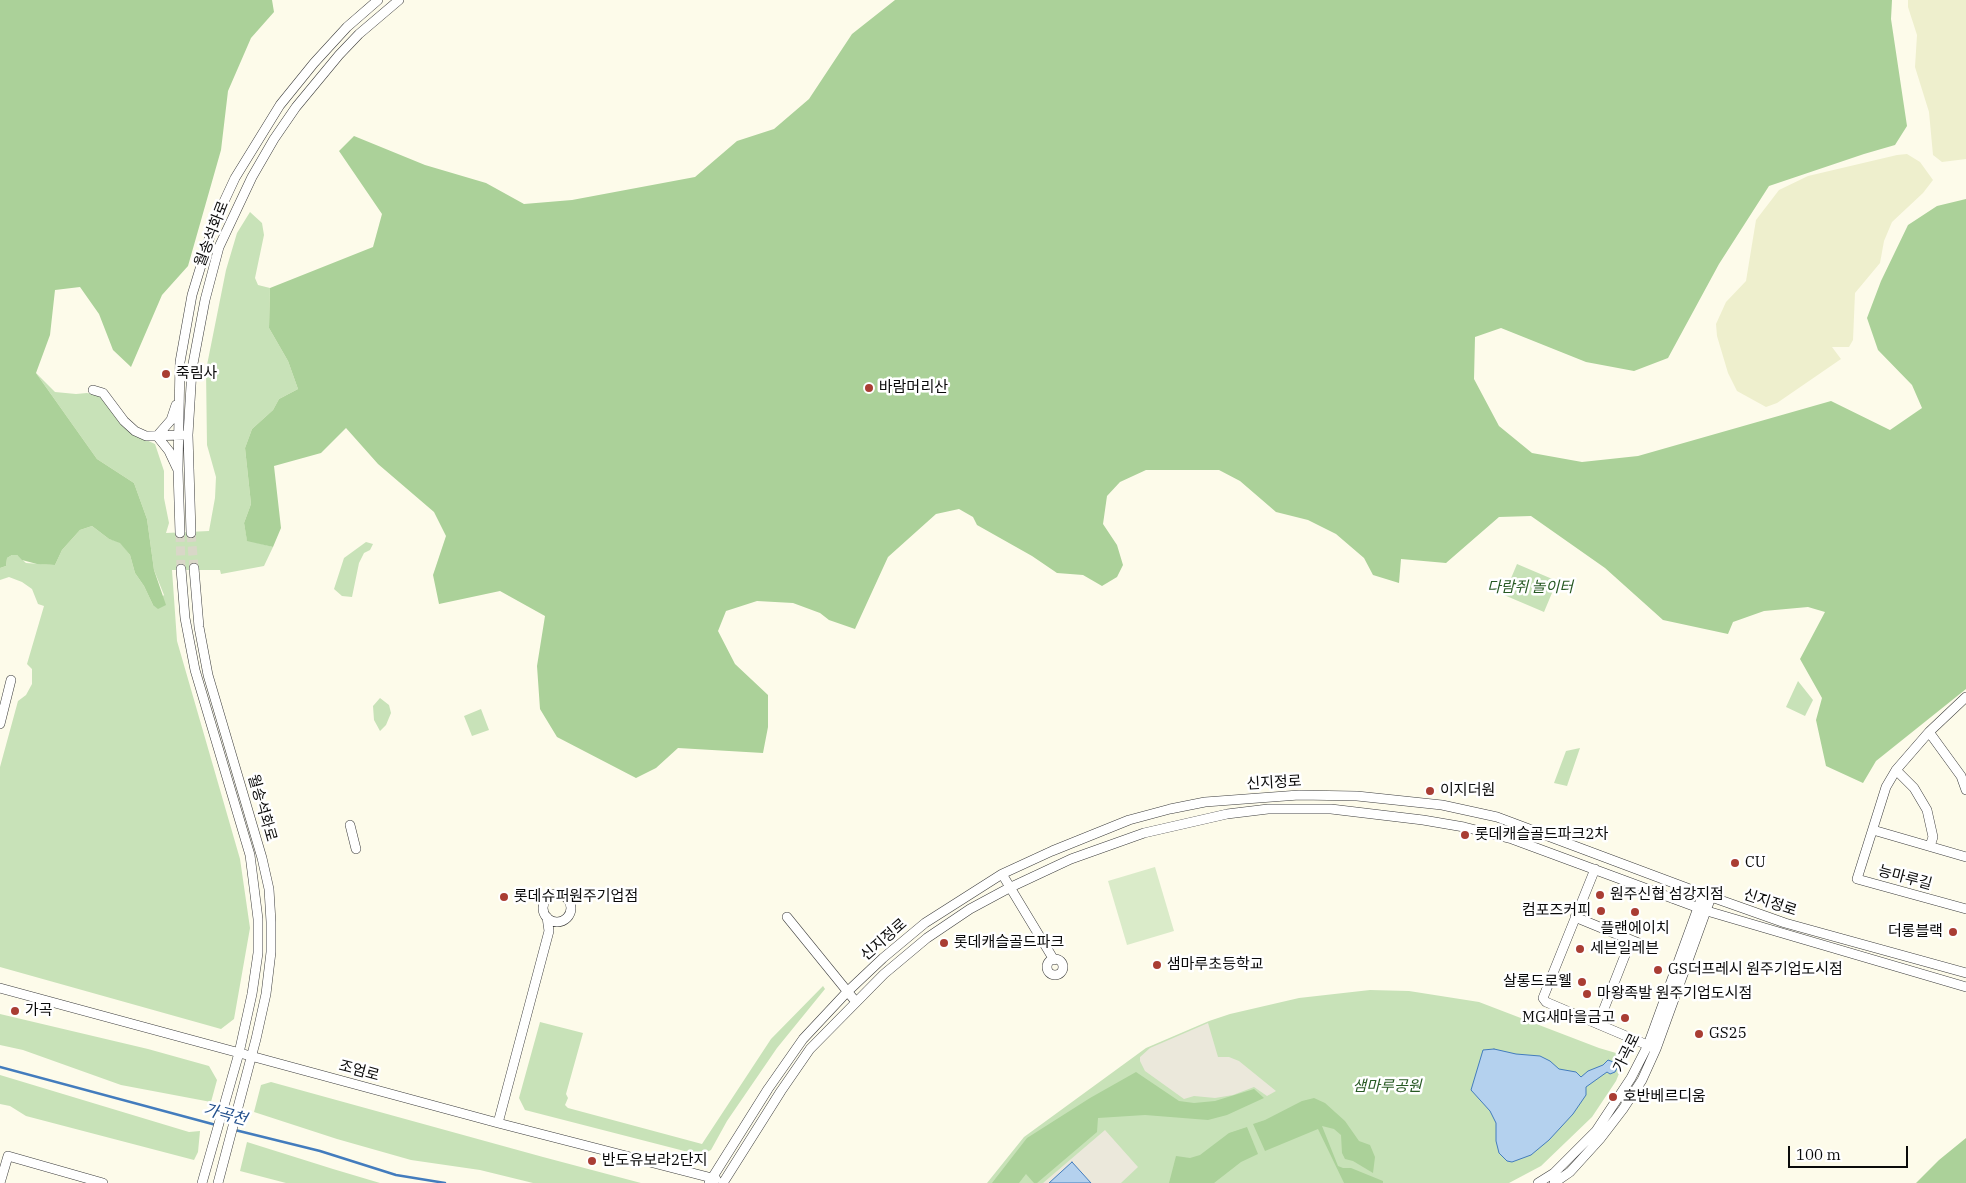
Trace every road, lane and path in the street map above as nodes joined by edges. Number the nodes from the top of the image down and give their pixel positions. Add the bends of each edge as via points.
1 (378, 0) edge
2 (399, 0) edge
3 (93, 390) dead end
4 (179, 390) junction
5 (188, 435) junction
6 (157, 436) junction
7 (178, 436) junction
8 (178, 470) junction
9 (180, 533) tunnel mouth
10 (191, 533) tunnel mouth
11 (194, 568) tunnel mouth
12 (181, 569) tunnel mouth
13 (11, 680) dead end
14 (1966, 697) edge
15 (0, 724) edge
16 (1929, 732) junction
17 (1896, 770) junction
18 (1963, 774) edge
19 (1966, 790) edge
20 (350, 825) dead end
21 (1874, 830) junction
22 (1930, 846) junction
23 (356, 849) dead end
24 (261, 851) junction
25 (250, 855) junction
26 (1966, 857) edge
27 (1595, 869) junction
28 (1002, 874) junction
29 (1009, 888) junction
30 (1707, 896) junction
31 (1966, 908) edge
32 (1702, 910) junction
33 (547, 917) junction
34 (787, 917) dead end
35 (1576, 917) junction
36 (560, 921) junction
37 (549, 931) junction
38 (1631, 940) junction
39 (1651, 948) dead end
40 (1054, 960) dead end
41 (1966, 973) edge
42 (1966, 987) edge
43 (0, 988) edge
44 (847, 992) junction
45 (856, 1002) junction
46 (1598, 1024) junction
47 (1652, 1047) junction
48 (239, 1053) junction
49 (252, 1057) junction
50 (498, 1123) junction
51 (710, 1180) edge
52 (724, 1182) edge
53 (0, 1183) edge
54 (103, 1183) edge
55 (202, 1183) edge
56 (218, 1183) edge
57 (1538, 1183) edge
58 (1554, 1183) edge

1 - 4 street, 월송석화로 via 334,42 280,105 227,193 214,223 192,295 180,362
2 - 5 street, 월송석화로 via 339,55 296,107 252,176 230,221 212,268 198,335 192,369
3 - 6 street via 103,393 124,421 136,431 146,436
4 - 6 street via 171,420
4 - 7 street, 월송석화로
5 - 7 street
5 - 10 street, 월송석화로
6 - 7 street
6 - 8 street
7 - 8 street, 월송석화로
8 - 9 street, 월송석화로
11 - 24 street, 월송석화로 via 199,627 208,675
12 - 25 street, 월송석화로 via 185,618 195,670
13 - 15 street
14 - 16 street, 능마루길
16 - 17 street, 능마루길
16 - 18 street
17 - 21 street, 능마루길 via 1886,788
17 - 22 street via 1914,788 1927,810 1933,837
18 - 19 street
20 - 23 street
21 - 22 street
21 - 31 street, 능마루길 via 1857,879
22 - 26 street
24 - 25 street
24 - 49 street, 월송석화로 via 269,889 271,952 266,994
25 - 48 street, 월송석화로 via 258,919 258,953
27 - 29 street, 신지정로 via 1512,839 1423,820 1331,809 1268,809 1139,834 1071,858
27 - 32 street, 신지정로
27 - 35 street
28 - 29 street
28 - 30 street, 신지정로 via 1107,828 1170,809 1248,798 1330,795 1442,805 1497,817
28 - 44 street, 신지정로 via 925,923
29 - 40 street
29 - 45 street, 신지정로 via 927,938
30 - 32 street, 가곡로
30 - 41 street, 신지정로 via 1785,923
32 - 42 street, 신지정로
32 - 47 street, 가곡로
33 - 36 street
33 - 36 street via 543,909 545,901 551,895 560,894 567,898 570,907 568,916
33 - 37 street
34 - 44 street
35 - 38 street
35 - 46 street via 1543,998
36 - 37 street
37 - 50 street
38 - 39 street
38 - 46 street
43 - 48 street, 조엄로
44 - 45 street
44 - 51 street, 신지정로 via 784,1064
45 - 52 street, 신지정로 via 810,1049
46 - 47 street
47 - 57 street, 가곡로 via 1596,1131
47 - 58 street, 가곡로 via 1642,1080 1623,1109 1570,1172
48 - 49 street, 조엄로
48 - 55 street, 월송석화로
49 - 50 street, 조엄로
49 - 56 street, 월송석화로
50 - 51 street, 조엄로
51 - 52 street, 조엄로
53 - 54 street via 8,1156

